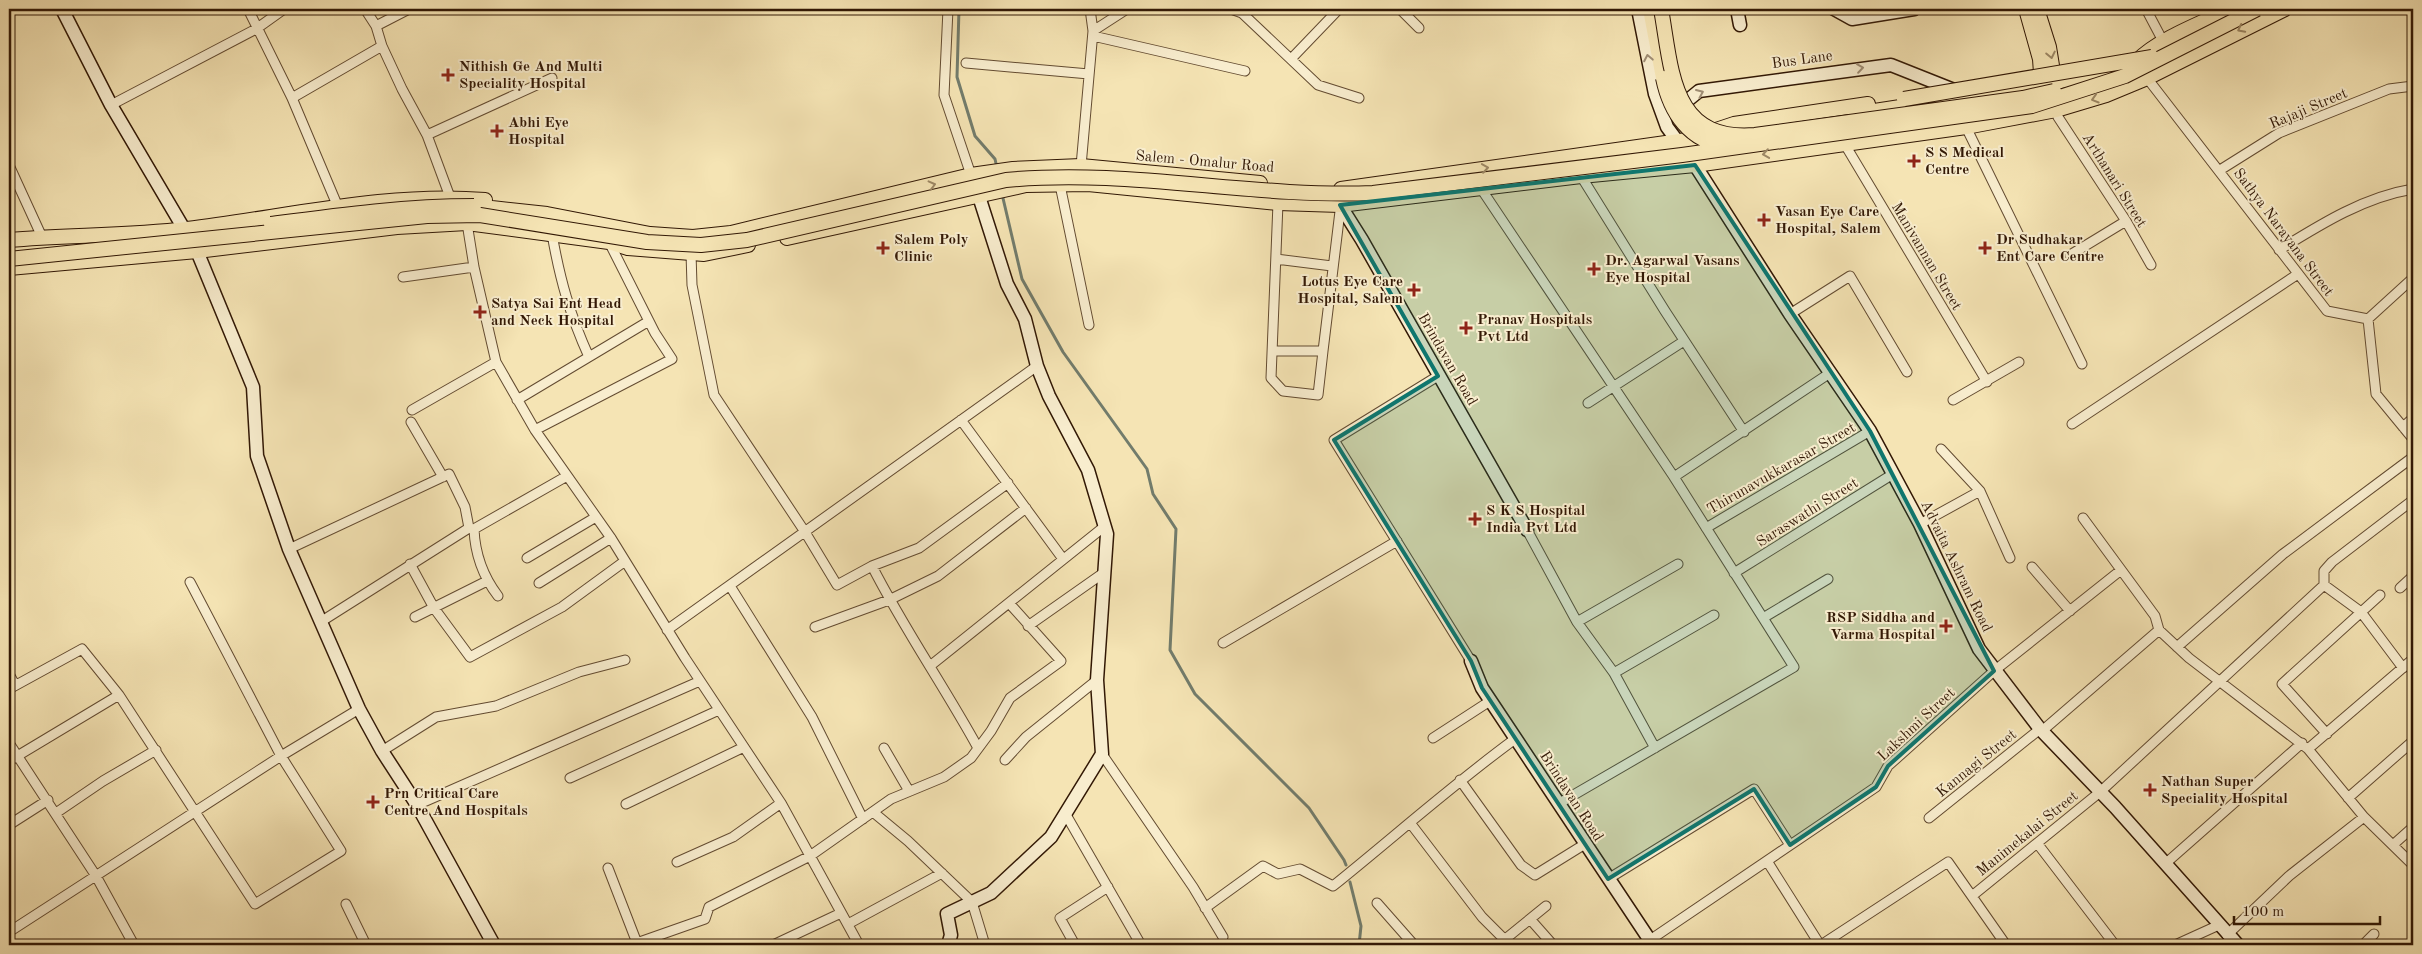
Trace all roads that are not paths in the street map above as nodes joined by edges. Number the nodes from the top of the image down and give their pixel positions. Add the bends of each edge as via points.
1 (62, 9) edge
2 (248, 9) edge
3 (284, 9) edge
4 (365, 9) edge
5 (409, 9) edge
6 (948, 9) edge
7 (1090, 9) edge
8 (1125, 9) edge
9 (1231, 9) edge
10 (1339, 9) edge
11 (1400, 9) edge
12 (1638, 9) edge
13 (1650, 9) edge
14 (1661, 9) edge
15 (1737, 9) edge
16 (1834, 9) edge
17 (1914, 9) edge
18 (2026, 9) edge
19 (2037, 9) edge
20 (2146, 9) edge
21 (2257, 9) edge
22 (2286, 9) edge
23 (2235, 10) edge
24 (1244, 11) edge
25 (1740, 25) dead end
26 (376, 26) junction
27 (1419, 28) dead end
28 (256, 29) junction
29 (1093, 34) junction
30 (2164, 43) junction
31 (382, 46) junction
32 (2152, 57) junction
33 (1291, 59) junction
34 (966, 63) dead end
35 (1245, 71) dead end
36 (1090, 74) junction
37 (552, 78) dead end
38 (2147, 78) junction
39 (2049, 84) junction
40 (2413, 86) edge
41 (1970, 96) junction
42 (292, 98) junction
43 (1359, 98) dead end
44 (111, 105) junction
45 (2056, 110) junction
46 (2042, 113) junction
47 (1667, 126) junction
48 (1966, 127) junction
49 (427, 135) junction
50 (1674, 142) junction
51 (1844, 143) junction
52 (1746, 146) junction
53 (9, 165) edge
54 (1695, 165) junction
55 (1081, 166) junction
56 (2220, 170) junction
57 (971, 175) junction
58 (1581, 176) junction
59 (1060, 184) junction
60 (1342, 189) junction
61 (1482, 190) junction
62 (2413, 190) edge
63 (979, 195) junction
64 (450, 198) junction
65 (1278, 204) junction
66 (1340, 205) junction
67 (338, 207) junction
68 (2126, 221) junction
69 (467, 223) junction
70 (186, 229) junction
71 (731, 233) junction
72 (552, 234) junction
73 (42, 237) junction
74 (9, 240) edge
75 (609, 242) junction
76 (9, 249) edge
77 (2279, 250) junction
78 (197, 251) junction
79 (691, 253) junction
80 (2070, 255) dead end
81 (9, 258) edge
82 (1276, 259) junction
83 (2151, 265) dead end
84 (474, 266) junction
85 (1332, 266) junction
86 (9, 268) edge
87 (2298, 274) junction
88 (403, 277) dead end
89 (2413, 278) edge
90 (1790, 314) junction
91 (2368, 319) junction
92 (649, 321) junction
93 (1089, 326) dead end
94 (1684, 341) junction
95 (1272, 351) junction
96 (1323, 351) junction
97 (589, 357) junction
98 (496, 362) junction
99 (2020, 362) dead end
100 (2082, 364) dead end
101 (1037, 366) junction
102 (1907, 372) dead end
103 (1830, 374) junction
104 (1438, 376) junction
105 (1987, 382) junction
106 (1613, 386) junction
107 (518, 400) junction
108 (1953, 400) dead end
109 (1588, 404) dead end
110 (412, 410) dead end
111 (2413, 418) edge
112 (962, 420) junction
113 (411, 422) dead end
114 (2072, 424) dead end
115 (2403, 427) junction
116 (535, 430) junction
117 (1870, 431) junction
118 (1744, 432) junction
119 (2413, 439) edge
120 (1941, 449) dead end
121 (2413, 457) edge
122 (1894, 474) junction
123 (567, 476) junction
124 (443, 477) junction
125 (1674, 477) junction
126 (1008, 483) junction
127 (1980, 491) junction
128 (2413, 500) edge
129 (1026, 508) junction
130 (596, 517) junction
131 (2083, 518) dead end
132 (1920, 524) junction
133 (1105, 526) junction
134 (1706, 528) junction
135 (472, 529) junction
136 (1527, 530) joint
137 (805, 532) junction
138 (611, 538) junction
139 (1397, 541) junction
140 (289, 550) junction
141 (527, 558) dead end
142 (2010, 558) dead end
143 (1063, 559) junction
144 (625, 561) junction
145 (410, 564) junction
146 (1678, 564) dead end
147 (872, 566) junction
148 (2032, 567) dead end
149 (2121, 570) junction
150 (1734, 573) junction
151 (1102, 574) junction
152 (2413, 576) edge
153 (1828, 579) dead end
154 (487, 581) junction
155 (190, 582) dead end
156 (539, 583) dead end
157 (2324, 585) junction
158 (730, 586) junction
159 (2400, 588) dead end
160 (2380, 595) dead end
161 (498, 596) dead end
162 (889, 600) junction
163 (1009, 603) junction
164 (434, 608) junction
165 (2070, 611) junction
166 (2361, 612) junction
167 (1714, 615) dead end
168 (415, 617) dead end
169 (1763, 618) junction
170 (322, 621) junction
171 (1577, 622) junction
172 (1028, 626) junction
173 (815, 627) dead end
174 (667, 630) junction
175 (2159, 630) junction
176 (1223, 642) dead end
177 (2177, 647) junction
178 (2413, 659) edge
179 (625, 660) dead end
180 (1471, 661) joint
181 (930, 666) junction
182 (2402, 668) junction
183 (1994, 671) junction
184 (1614, 673) junction
185 (9, 674) edge
186 (1097, 680) junction
187 (700, 681) junction
188 (2220, 682) junction
189 (12, 687) edge
190 (119, 694) junction
191 (1490, 701) junction
192 (359, 708) junction
193 (719, 710) junction
194 (2041, 729) junction
195 (2328, 734) junction
196 (1434, 738) dead end
197 (1515, 740) junction
198 (2413, 741) edge
199 (9, 742) edge
200 (2305, 746) junction
201 (744, 747) junction
202 (884, 748) dead end
203 (978, 748) junction
204 (1654, 748) junction
205 (156, 750) junction
206 (382, 750) junction
207 (1102, 754) junction
208 (18, 756) junction
209 (281, 756) junction
210 (1005, 760) dead end
211 (9, 761) edge
212 (570, 778) dead end
213 (1460, 780) junction
214 (909, 791) junction
215 (2100, 792) junction
216 (2348, 798) junction
217 (48, 800) junction
218 (626, 804) dead end
219 (781, 804) junction
220 (1558, 804) junction
221 (417, 806) junction
222 (196, 811) junction
223 (873, 812) junction
224 (56, 813) junction
225 (1065, 813) junction
226 (2364, 817) junction
227 (1930, 818) dead end
228 (863, 819) junction
229 (12, 823) dead end
230 (1411, 824) junction
231 (2413, 827) edge
232 (2037, 843) junction
233 (1585, 844) junction
234 (2394, 844) junction
235 (1790, 845) junction
236 (810, 856) junction
237 (1767, 861) junction
238 (677, 862) dead end
239 (2165, 864) junction
240 (2413, 865) edge
241 (608, 868) dead end
242 (942, 873) junction
243 (96, 876) junction
244 (1608, 879) junction
245 (1108, 887) junction
246 (1972, 896) junction
247 (972, 902) junction
248 (1377, 903) dead end
249 (346, 904) dead end
250 (1546, 906) dead end
251 (1205, 908) junction
252 (841, 913) junction
253 (1530, 919) junction
254 (848, 924) junction
255 (2223, 930) junction
256 (9, 931) edge
257 (2374, 934) dead end
258 (1223, 937) dead end
259 (1652, 942) edge
260 (1501, 943) edge
261 (634, 944) edge
262 (134, 945) edge
263 (366, 945) edge
264 (494, 945) edge
265 (773, 945) edge
266 (859, 945) edge
267 (948, 945) edge
268 (985, 945) edge
269 (1075, 945) edge
270 (1141, 945) edge
271 (1414, 945) edge
272 (1554, 945) edge
273 (1821, 945) edge
274 (2006, 945) edge
275 (2115, 945) edge
276 (2175, 945) edge
277 (2238, 945) edge
278 (2362, 945) edge

1 - 44 street
2 - 28 street
3 - 28 street
4 - 26 street
5 - 26 street
6 - 57 street via 944,95
7 - 29 street
8 - 29 street
9 - 24 street
10 - 33 street
11 - 27 street
47 -> 12 street via 1654,94
13 - 52 main road, bridge via 1665,86 1676,115 1687,127 1710,141 1724,146
14 - 32 main road, bridge via 1675,86 1684,107 1708,129 1736,136 2023,98 2122,71
15 - 25 street
16 - 17 street via 1852,19
18 - 39 main road
19 -> 39 main road via 2049,47
20 - 30 street
21 - 52 main road, bridge via 2126,76 2042,104
22 -> 38 main road
23 - 30 main road
23 - 32 main road
24 - 33 street
26 - 31 street
28 - 42 street
28 - 44 street
29 - 35 street
29 - 36 street
30 - 39 main road via 2145,53 2136,63 2122,68
31 - 42 street
31 - 49 street
32 - 50 main road, bridge via 1734,124
33 - 43 street via 1318,85
34 - 36 street
36 - 55 street
37 - 49 street
38 -> 45 main road via 2106,96
38 - 56 street, Sathya Narayana Street
39 - 41 main road
39 - 45 main road
39 - 46 main road
40 - 56 street, Rajaji Street via 2389,89 2280,133
47 -> 41 street, Bus Lane via 1677,109 1699,91 1866,67 1891,65
41 - 50 main road
42 - 67 street
44 - 70 street
45 - 46 main road
45 - 68 street, Arthanari Street
46 - 48 main road
47 - 50 street, Bus Lane
48 - 51 main road
48 - 100 street
49 - 64 street
50 - 54 street, Advaita Ashram Road
60 -> 50 main road, Salem - Omalur Road
51 -> 54 main road
51 - 105 street, Manivannan Street
52 - 81 main road, bridge via 1373,193 1323,195 1050,175 1006,180 747,240 701,245 646,242 480,216 427,216
53 - 73 street
54 - 58 main road
54 - 90 street, Advaita Ashram Road
55 - 57 main road, Salem - Omalur Road
55 - 60 main road, Salem - Omalur Road
56 - 77 street, Sathya Narayana Street
57 - 63 street
71 -> 57 main road, Salem - Omalur Road
58 - 61 main road
58 - 94 street
59 - 63 main road via 1026,185
59 - 65 main road via 1088,184
59 - 93 street
60 - 66 street
61 - 66 main road
61 - 106 street
62 - 77 street via 2395,192 2328,219
63 - 79 main road via 768,242 704,254
63 - 101 street via 1007,284 1025,319
64 - 67 main road via 416,198
64 - 71 main road via 511,202 634,224
65 - 66 main road
65 - 82 street
66 - 85 street
66 - 104 street, Brindavan Road
67 - 70 main road
68 - 80 street
68 - 83 street, Arthanari Street
69 - 72 main road
69 - 78 main road via 397,227
69 - 84 street
70 - 73 main road
70 - 78 street
71 - 76 main road, bridge via 693,237 650,234 512,210 425,206 110,242
72 - 75 main road
72 - 97 street via 571,318
73 - 74 main road
75 - 79 main road via 628,248
75 - 92 street
77 - 87 street, Sathya Narayana Street
78 - 86 main road
78 - 140 street via 253,387 258,456
79 - 137 street via 692,285 714,395
82 - 85 street
82 - 95 street
84 - 88 street
84 - 98 street
85 - 96 street
87 - 91 street, Sathya Narayana Street via 2327,311
87 - 114 street
89 - 91 street
90 - 102 street via 1850,276
90 - 103 street, Advaita Ashram Road
91 - 115 street via 2376,394
92 - 97 street
92 - 116 street via 672,359
94 - 106 street
94 - 118 street
95 - 96 street
95 - 96 street via 1271,378 1283,391 1318,395
97 - 107 street
98 - 107 street
98 - 110 street
99 - 105 street
101 - 112 street
101 - 133 street via 1088,470
103 - 117 street, Advaita Ashram Road
103 - 118 street
104 - 136 street, Brindavan Road
104 - 139 street via 1334,440
105 - 108 street
106 - 109 street
106 - 125 street
107 - 116 street
111 - 115 street
112 - 126 street
112 - 137 street
113 - 124 street
115 - 119 street
116 - 123 street
117 - 122 street, Advaita Ashram Road
117 - 134 street, Thirunavukkarasar Street
118 - 125 street
120 - 127 street
121 - 177 street via 2283,554
122 - 132 street, Advaita Ashram Road
122 - 150 street, Saraswathi Street
123 - 130 street
123 - 135 street
124 - 135 street via 449,474
124 - 140 street
125 - 134 street
126 - 129 street
126 - 147 street via 919,548
127 - 132 street
127 - 142 street
128 - 157 street via 2332,562 2324,571
129 - 143 street
129 - 162 street via 938,576
130 - 138 street
130 - 141 street
131 - 149 street
132 - 183 street, Advaita Ashram Road via 1979,649
133 - 143 street
133 - 151 street
134 - 150 street
135 - 145 street
135 - 154 street via 474,549
136 - 171 street
137 - 147 street via 837,585
137 - 158 street
138 - 144 street
138 - 156 street
139 - 176 street
139 - 180 street
140 - 170 street
143 - 163 street
144 - 164 street via 562,607 470,657
144 - 174 street
145 - 164 street
145 - 170 street
146 - 171 street
147 - 162 street
148 - 165 street
149 - 165 street, Lakshmi Street
149 - 175 street via 2155,616
150 - 169 street
151 - 172 street
151 - 186 street
152 - 159 street
153 - 169 street
154 - 161 street
154 - 164 street
155 - 209 street
157 - 166 street
157 - 188 street, Manimekalai Street
158 - 174 street
158 - 228 street via 812,717
160 - 166 street
162 - 173 street
162 - 181 street
163 - 172 street
163 - 181 street
164 - 168 street
165 - 183 street, Lakshmi Street
166 - 182 street
166 - 195 street via 2282,684
167 - 184 street
169 - 204 street via 1794,667
170 - 192 street
171 - 184 street
172 - 203 street via 1061,661 1010,698
174 - 187 street
175 - 177 street
175 - 194 street, Kannagi Street
177 - 188 street
178 - 182 street
179 - 206 street via 580,672 496,706 436,717
180 - 191 street, Brindavan Road
181 - 203 street
182 - 195 street
183 - 194 street, Advaita Ashram Road
183 - 235 street, Lakshmi Street via 1888,766 1876,787
184 - 204 street
185 - 189 street
186 - 207 street
186 - 210 street via 1026,737
187 - 193 street
187 - 221 street
188 - 200 street
188 - 215 street, Manimekalai Street
189 - 190 street via 82,649
190 - 205 street
190 - 208 street
191 - 196 street
191 - 197 street, Brindavan Road
192 - 206 street
192 - 209 street
193 - 201 street
193 - 212 street
194 - 215 street, Advaita Ashram Road
194 - 227 street, Kannagi Street
195 - 200 street
197 - 213 street
197 - 220 street, Brindavan Road
198 - 216 street
199 - 208 street
200 - 216 street
200 - 239 street
201 - 218 street
201 - 219 street
202 - 214 street
203 - 214 street via 944,777
204 - 220 street
205 - 222 street
205 - 224 street
206 - 221 street
207 - 225 street
207 - 251 street
208 - 211 street
208 - 217 street
209 - 222 street
209 - 222 street via 341,850 255,904
213 - 230 street
213 - 233 street via 1521,865 1535,875
214 - 223 street
215 - 232 street, Manimekalai Street
215 - 239 street, Advaita Ashram Road
216 - 226 street
217 - 224 street
217 - 229 street
219 - 236 street
219 - 238 street via 733,837
220 - 233 street, Brindavan Road
221 - 264 street
222 - 243 street
223 - 228 street
223 - 242 street
224 - 243 street
225 - 245 street
225 - 247 street via 1051,837 991,893
226 - 234 street
226 - 255 street
228 - 236 street
230 - 251 street via 1333,886 1300,869 1278,874 1263,866
230 - 260 street
231 - 234 street
232 - 246 street, Manimekalai Street
232 - 275 street
233 - 244 street, Brindavan Road
234 - 240 street
235 - 237 street, Lakshmi Street
235 - 244 street via 1754,789
236 - 252 street
236 - 261 street via 709,907 705,919
237 - 259 street, Lakshmi Street
237 - 273 street
239 - 255 street, Advaita Ashram Road
241 - 261 street
242 - 247 street
242 - 254 street
243 - 256 street
243 - 262 street
244 - 259 street, Brindavan Road
245 - 269 street via 1060,918
245 - 270 street
246 - 273 street via 1948,862
246 - 274 street
247 - 267 street via 947,914 951,935
247 - 268 street
248 - 271 street
249 - 263 street
250 - 253 street
251 - 258 street
252 - 254 street
252 - 265 street
253 - 260 street
253 - 272 street
254 - 266 street
255 - 276 street
255 - 277 street, Advaita Ashram Road
257 - 278 street

